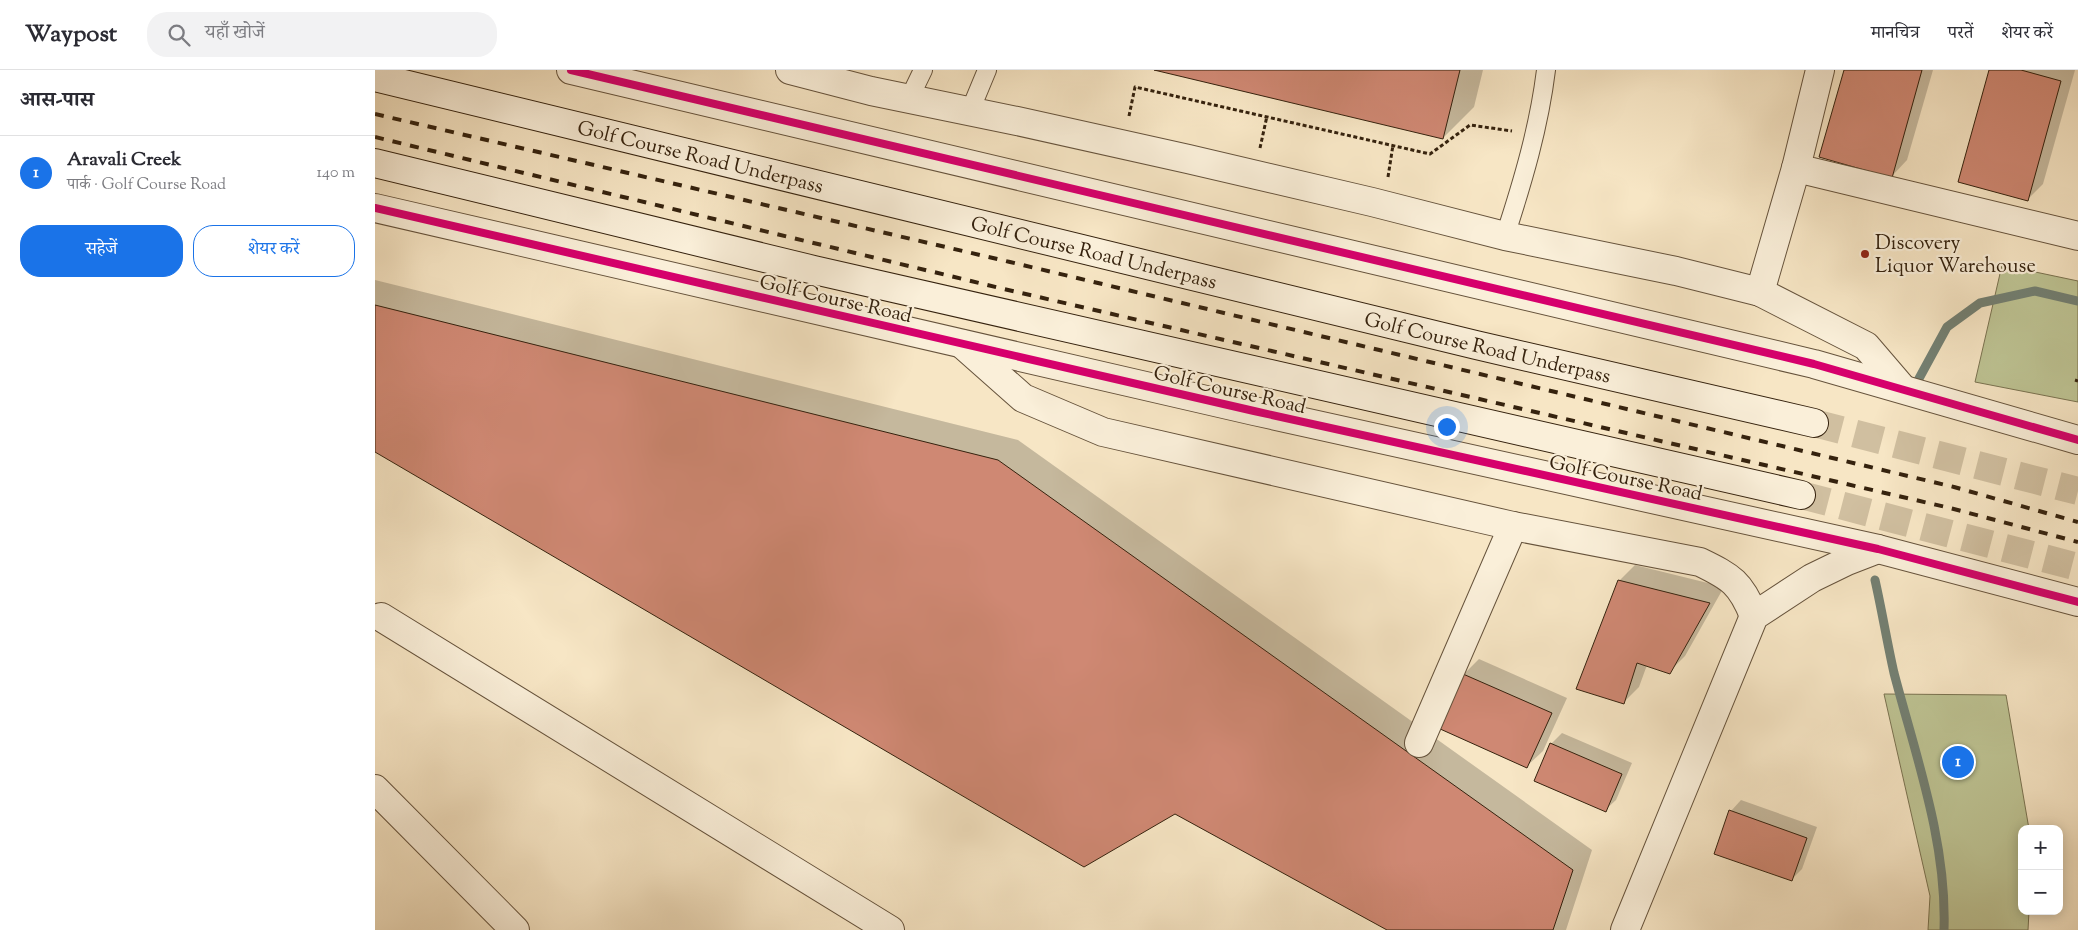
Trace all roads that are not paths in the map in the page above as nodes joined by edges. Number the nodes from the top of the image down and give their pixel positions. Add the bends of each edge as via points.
1 (571, 70) edge
2 (790, 70) edge
3 (923, 70) edge
4 (987, 70) edge
5 (1547, 70) edge
6 (1820, 70) edge
7 (375, 77) edge
8 (909, 99) junction
9 (970, 111) junction
10 (375, 164) edge
11 (1796, 168) junction
12 (375, 208) edge
13 (1505, 236) junction
14 (2078, 236) edge
15 (1760, 292) junction
16 (962, 344) junction
17 (1902, 388) junction
18 (1814, 423) tunnel mouth
19 (2078, 440) edge
20 (1801, 495) tunnel mouth
21 (1513, 526) junction
22 (1878, 549) junction
23 (2078, 602) edge
24 (1754, 616) junction
25 (381, 617) dead end
26 (1419, 743) dead end
27 (375, 790) edge
28 (515, 930) edge
29 (890, 930) edge
30 (1625, 930) edge

1 - 17 street via 1805,362
2 - 8 street
3 - 8 lane
4 - 9 lane
5 - 13 lane via 1526,173
6 - 11 street
7 - 18 street, Golf Course Road Underpass via 1457,340
8 - 9 street
9 - 13 street via 1378,203
10 - 20 street via 823,272
11 - 14 street
11 - 15 street
12 - 16 street, Golf Course Road
13 - 15 street
15 - 17 street via 1866,346
16 - 21 street via 1023,398 1103,432
16 - 22 street, Golf Course Road
17 - 19 street
21 - 24 street via 1700,562 1728,575 1745,594
21 - 26 street
22 - 23 street, Golf Course Road
22 - 24 street via 1812,578
24 - 30 street
25 - 29 street
27 - 28 street

